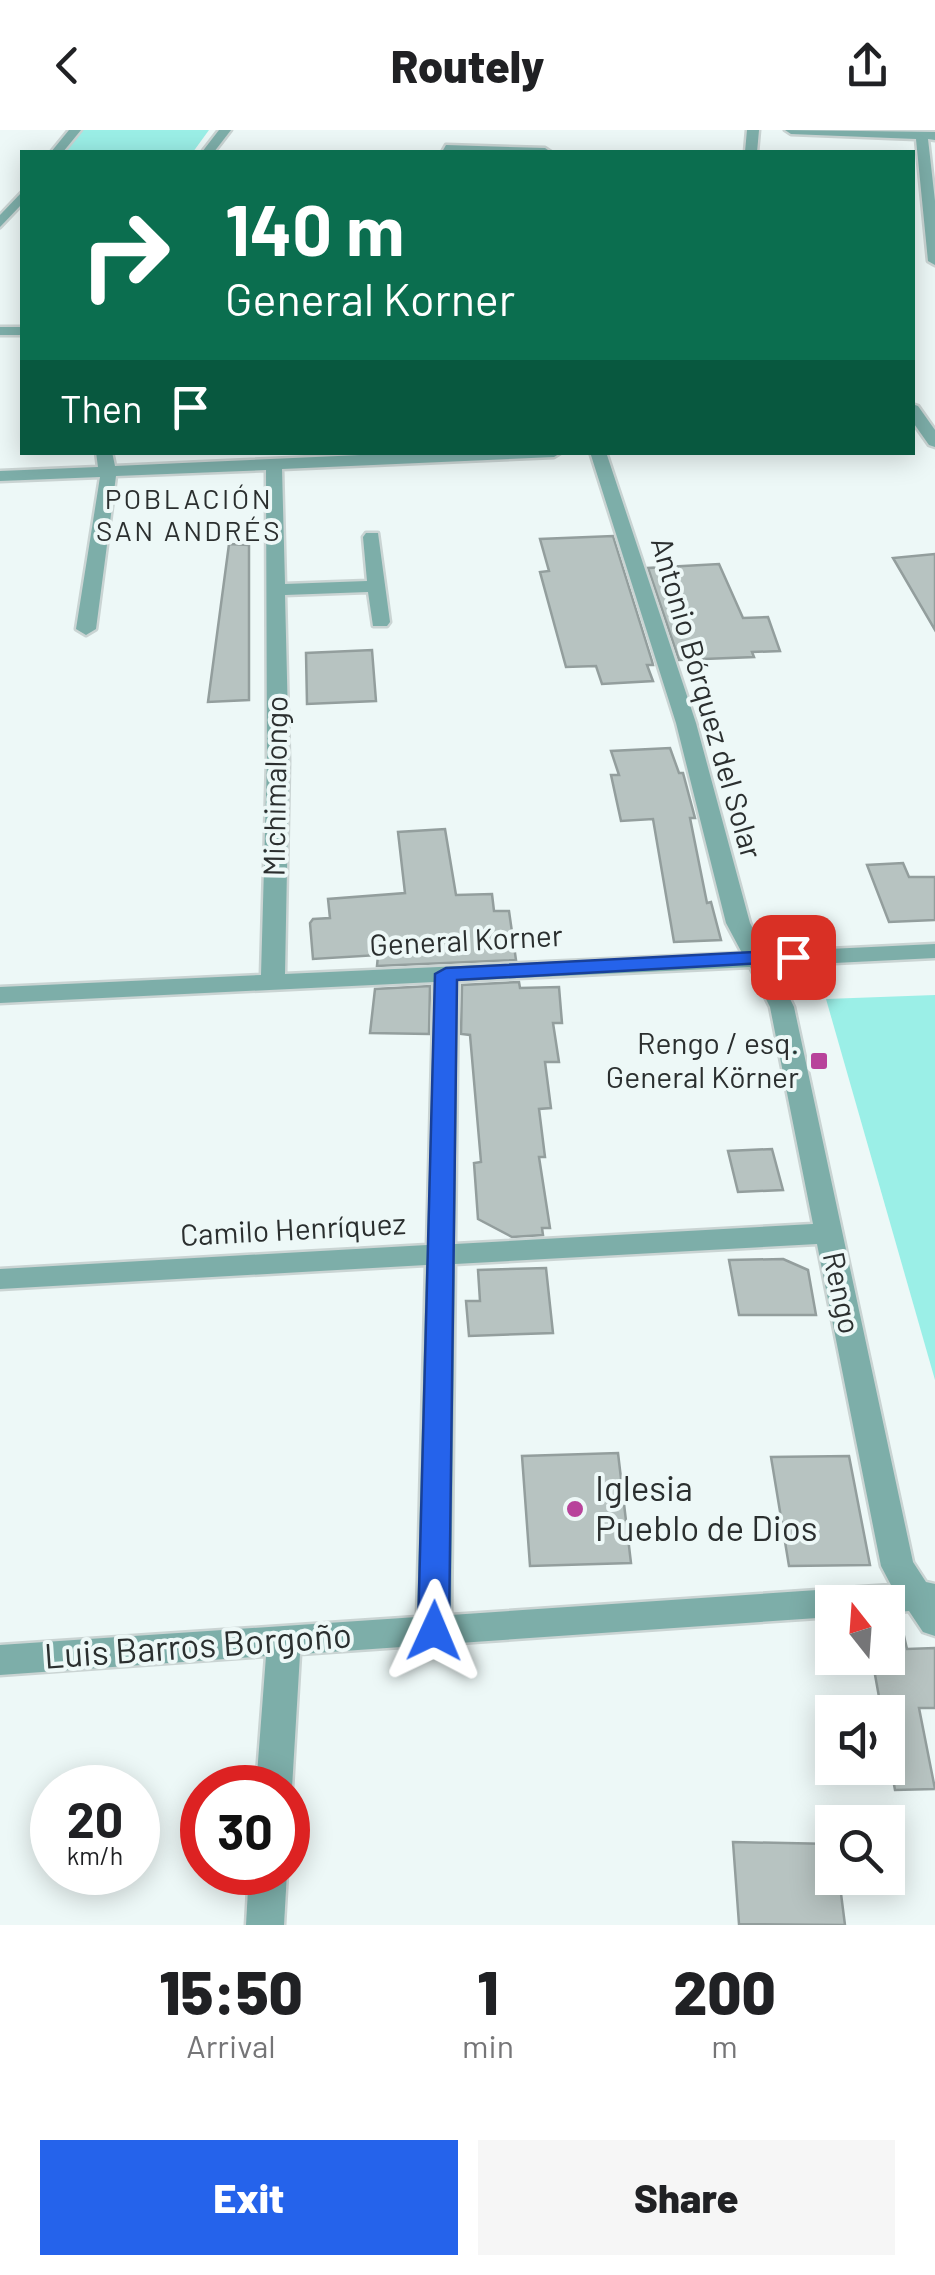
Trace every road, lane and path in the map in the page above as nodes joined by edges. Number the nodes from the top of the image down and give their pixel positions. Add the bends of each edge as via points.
1 (75, 130) edge
2 (225, 130) edge
3 (791, 130) edge
4 (926, 134) edge
5 (59, 150) edge
6 (210, 150) edge
7 (20, 199) edge
8 (0, 224) edge
9 (931, 266) edge
10 (915, 412) edge
11 (934, 439) edge
12 (104, 455) edge
13 (489, 455) edge
14 (599, 455) edge
15 (249, 459) edge
16 (274, 465) junction
17 (106, 472) junction
18 (0, 476) edge
19 (372, 536) dead end
20 (376, 586) junction
21 (278, 590) junction
22 (380, 622) dead end
23 (86, 628) dead end
24 (935, 950) edge
25 (758, 958) junction
26 (446, 974) junction
27 (272, 982) junction
28 (0, 995) edge
29 (828, 1233) junction
30 (440, 1255) junction
31 (0, 1279) edge
32 (929, 1605) edge
33 (434, 1631) junction
34 (284, 1641) junction
35 (0, 1660) edge
36 (276, 1765) edge
37 (266, 1895) edge
38 (264, 1925) edge

1 - 5 street
2 - 6 street
3 - 4 street
4 - 9 street
7 - 8 street
10 - 11 street
12 - 17 street
13 - 16 street
14 - 25 street, Antonio Bórquez del Solar via 675,685 738,922
15 - 16 street
15 - 17 street
16 - 21 street, Michimalongo
17 - 18 street
17 - 23 street
19 - 20 street
20 - 21 street
20 - 22 street
21 - 27 street, Michimalongo
24 - 25 street, General Korner
25 - 26 street, General Korner
25 - 29 street, Rengo via 782,1008
26 - 27 street, General Korner
26 - 30 street
27 - 28 street, General Korner
29 - 30 street, Camilo Henríquez
29 - 32 street, Rengo via 897,1566
30 - 31 street, Camilo Henríquez
30 - 33 street
32 - 33 street, Luis Barros Borgoño
33 - 34 street, Luis Barros Borgoño
34 - 35 street, Luis Barros Borgoño
34 - 36 street
37 - 38 street

